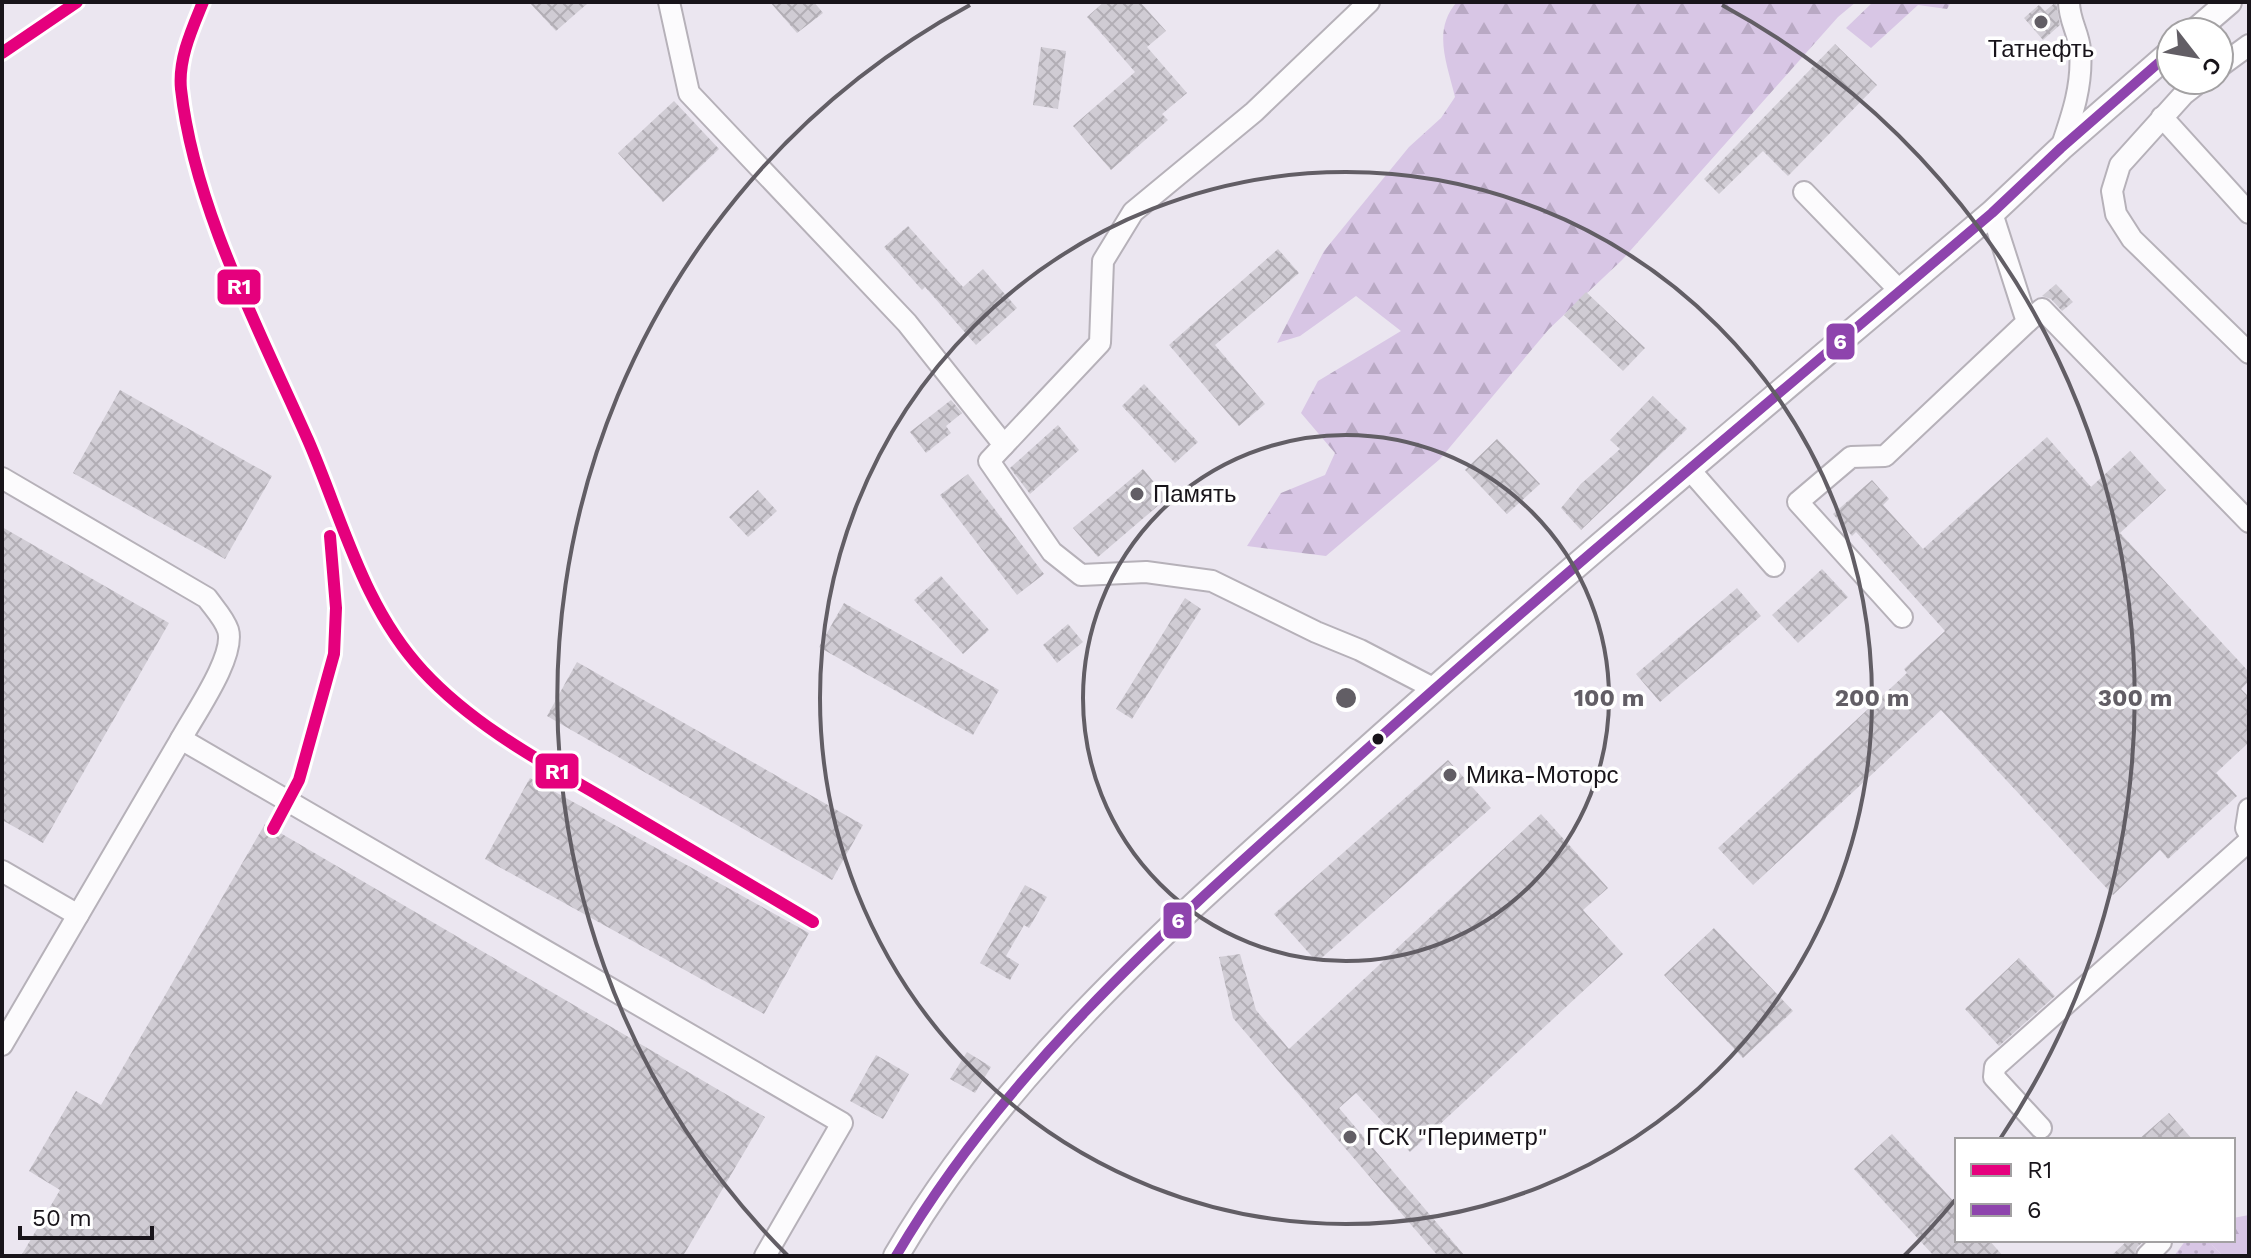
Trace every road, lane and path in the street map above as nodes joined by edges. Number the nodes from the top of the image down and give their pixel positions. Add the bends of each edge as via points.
1 (669, 2) edge
2 (1369, 2) edge
3 (2069, 2) edge
4 (2155, 66) edge
5 (2182, 96) edge
6 (2162, 117) junction
7 (2061, 148) junction
8 (1804, 192) dead end
9 (1992, 213) junction
10 (2249, 213) edge
11 (1900, 291) junction
12 (2027, 322) junction
13 (2249, 353) edge
14 (1004, 445) junction
15 (1690, 470) junction
16 (2, 478) edge
17 (2249, 522) edge
18 (1774, 566) dead end
19 (1902, 617) dead end
20 (1433, 688) junction
21 (181, 739) junction
22 (2249, 809) edge
23 (2249, 833) edge
24 (2249, 841) edge
25 (2, 871) edge
26 (78, 915) junction
27 (2, 1045) edge
28 (2041, 1128) dead end
29 (765, 1256) edge
30 (896, 1256) edge

1 - 14 lane via 689,93 907,323
2 - 14 lane via 1254,112 1133,212 1103,261 1100,343
3 - 7 lane via 2080,47 2080,74
4 - 7 main road
5 - 6 lane
6 - 10 lane
6 - 13 lane via 2120,165 2112,191 2116,214 2132,239
7 - 9 main road
8 - 11 lane
9 - 11 main road
9 - 12 lane
11 - 15 main road
12 - 17 lane via 2042,309
12 - 19 lane via 1885,456 1851,457 1798,502
14 - 20 lane via 989,461 1052,552 1081,575 1146,572 1212,581
15 - 18 lane
15 - 20 main road
16 - 21 lane via 207,598 220,615 229,632 227,656
20 - 30 main road via 1139,955 1049,1049 936,1193
21 - 26 lane
21 - 29 lane via 842,1123
22 - 23 lane
24 - 28 lane via 1995,1067 1994,1077
25 - 26 lane
26 - 27 lane

